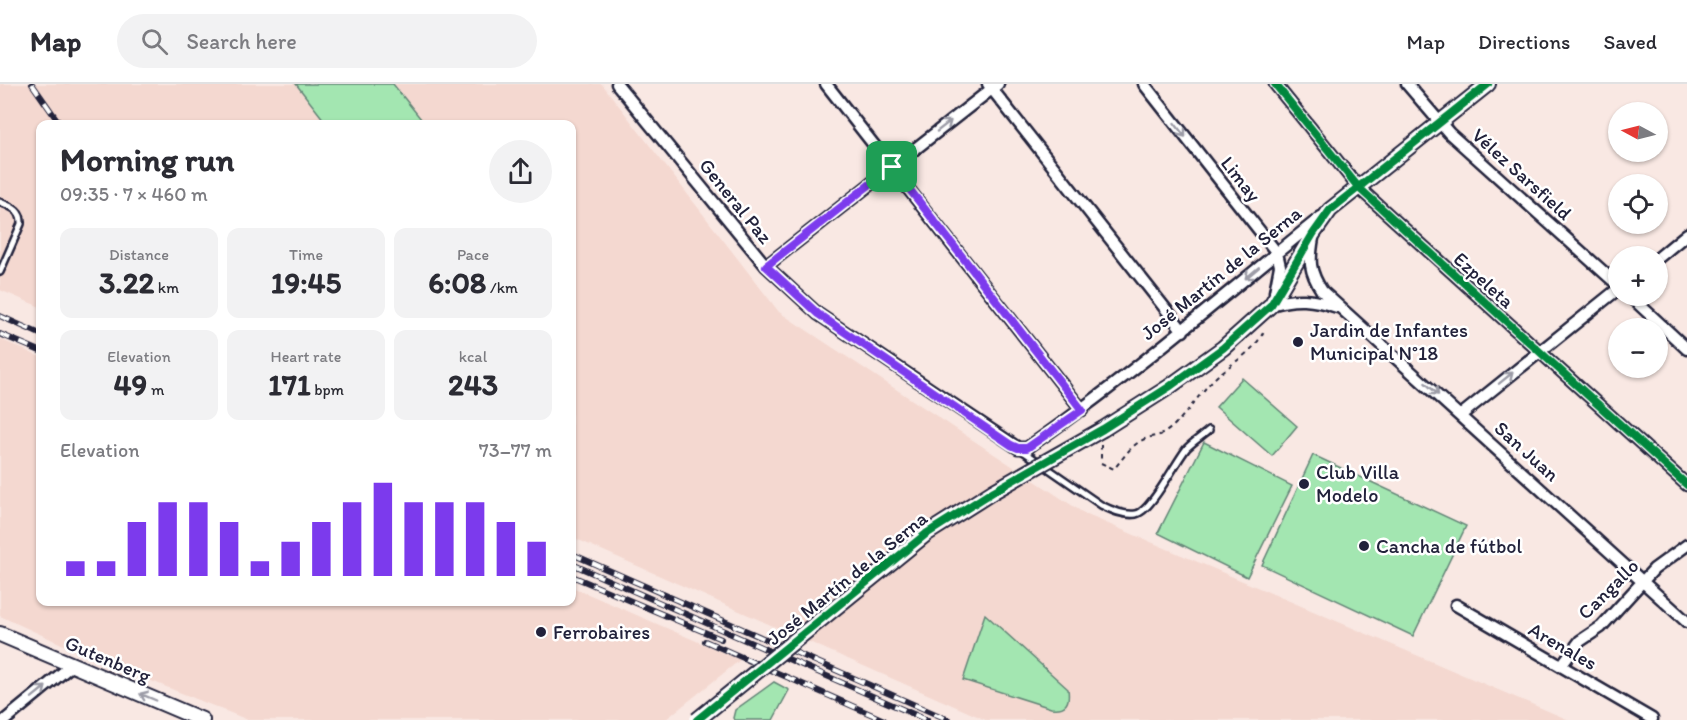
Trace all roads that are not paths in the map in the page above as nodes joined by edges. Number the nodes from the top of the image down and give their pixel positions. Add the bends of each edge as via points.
1 (616, 84) edge
2 (826, 84) edge
3 (1144, 84) edge
4 (1275, 84) edge
5 (1407, 84) edge
6 (1488, 84) edge
7 (993, 86) edge
8 (1439, 123) junction
9 (892, 167) junction
10 (1359, 188) junction
11 (0, 202) edge
12 (1330, 210) junction
13 (1313, 234) junction
14 (1687, 234) edge
15 (1668, 250) edge
16 (1277, 253) junction
17 (766, 266) junction
18 (0, 272) edge
19 (1608, 278) edge
20 (1608, 295) edge
21 (1271, 305) junction
22 (1641, 306) edge
23 (1341, 309) junction
24 (1183, 331) junction
25 (1687, 349) edge
26 (1538, 352) junction
27 (1082, 410) junction
28 (1461, 415) junction
29 (1209, 430) dead end
30 (1018, 448) junction
31 (1687, 485) edge
32 (1687, 544) edge
33 (1643, 582) junction
34 (1456, 605) dead end
35 (1687, 622) edge
36 (0, 634) edge
37 (72, 665) junction
38 (1561, 666) junction
39 (1652, 718) dead end
40 (5, 720) edge
41 (201, 720) edge
42 (697, 720) edge

1 - 17 street, General Paz
2 - 9 street
3 -> 16 street, Limay
4 - 10 street, Ezpeleta
5 - 8 street, Vélez Sarsfield
6 - 8 street, José Martín de la Serna
9 -> 7 street
7 - 24 street
8 - 10 street, José Martín de la Serna
8 - 19 street, Vélez Sarsfield
9 - 17 street
9 - 27 street
10 - 12 street, José Martín de la Serna
10 - 26 street, Ezpeleta
11 - 18 lane via 16,209 21,216
12 - 13 street, José Martín de la Serna
12 - 16 street, José Martín de la Serna
13 - 21 street, José Martín de la Serna
13 - 23 street, San Juan via 1313,278
14 - 15 street
16 - 21 street via 1280,266
16 -> 24 street, José Martín de la Serna
17 - 30 street, General Paz via 818,314
20 - 26 street
21 - 23 street, San Juan via 1309,300
21 - 42 street, José Martín de la Serna, bridge via 1223,348 1169,387 926,534
22 - 25 street
23 -> 28 street, San Juan
24 - 27 street, José Martín de la Serna
28 -> 26 street
26 - 31 street, Ezpeleta
27 - 30 street, José Martín de la Serna via 1027,448
28 - 33 street, San Juan
29 - 30 lane via 1187,448 1152,501 1136,514 1101,505
32 - 33 street, Cangallo
33 - 35 street, San Juan
33 - 38 street, Cangallo via 1601,627 1580,641
34 - 38 street, Arenales
36 - 37 street, Gutenberg
40 -> 37 street
41 -> 37 street, Gutenberg
38 - 39 street, Arenales

